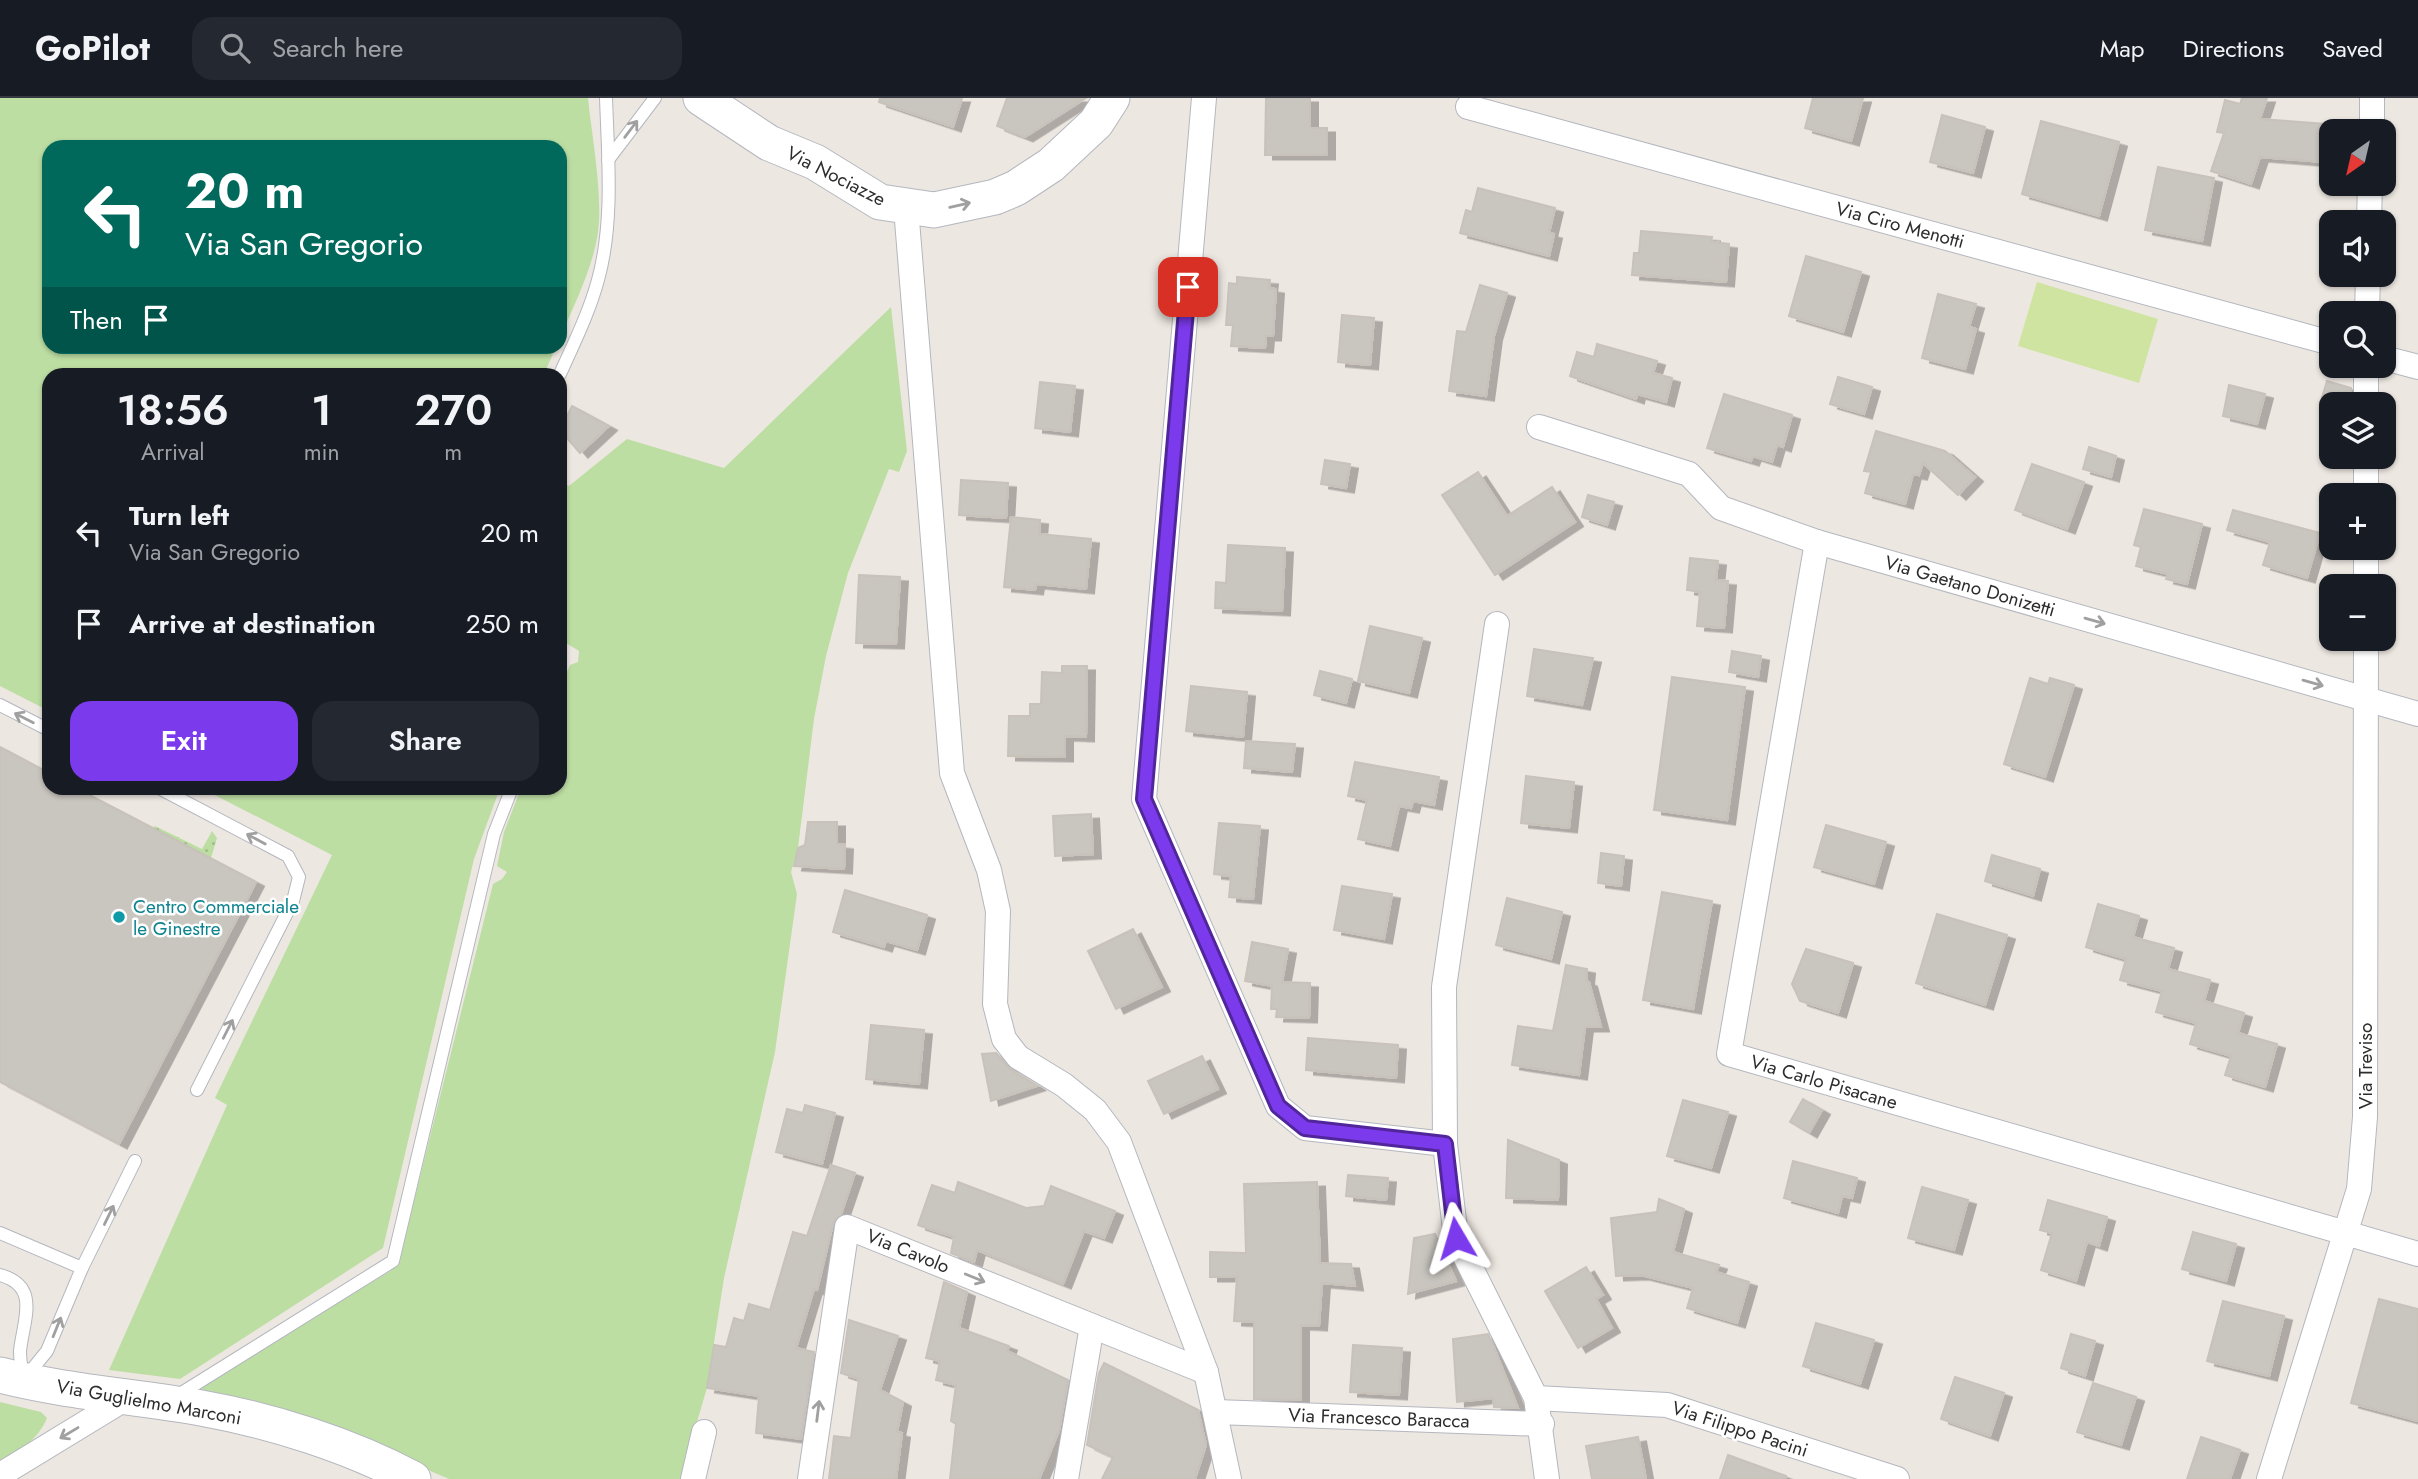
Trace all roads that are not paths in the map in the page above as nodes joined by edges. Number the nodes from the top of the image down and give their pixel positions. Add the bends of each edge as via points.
1 (606, 98) edge
2 (654, 98) edge
3 (701, 98) edge
4 (750, 98) edge
5 (1112, 98) edge
6 (1204, 98) edge
7 (2372, 98) edge
8 (1468, 107) dead end
9 (2372, 119) edge
10 (608, 160) junction
11 (815, 162) junction
12 (906, 208) junction
13 (2319, 340) edge
14 (2396, 361) edge
15 (2418, 367) edge
16 (563, 368) edge
17 (1539, 427) dead end
18 (1817, 542) junction
19 (1497, 624) dead end
20 (2366, 651) edge
21 (2365, 698) junction
22 (0, 705) edge
23 (2418, 714) edge
24 (42, 726) edge
25 (172, 795) edge
26 (509, 795) edge
27 (197, 1090) dead end
28 (1445, 1144) junction
29 (135, 1161) dead end
30 (2346, 1232) junction
31 (0, 1233) edge
32 (2418, 1254) edge
33 (82, 1268) junction
34 (0, 1275) edge
35 (1092, 1326) junction
36 (1206, 1372) junction
37 (11, 1378) edge
38 (128, 1397) junction
39 (1536, 1398) junction
40 (166, 1403) junction
41 (1215, 1412) junction
42 (1542, 1424) junction
43 (704, 1432) dead end
44 (0, 1475) edge
45 (413, 1479) edge
46 (694, 1479) edge
47 (810, 1479) edge
48 (1066, 1479) edge
49 (1229, 1479) edge
50 (1547, 1479) edge
51 (1897, 1479) edge
52 (2269, 1479) edge

1 - 10 lane
10 -> 2 lane
3 - 11 street, Via Nociazze via 769,143
4 - 11 street
12 -> 5 street, Via Nociazze via 934,210 1016,188 1051,165 1096,123
6 - 28 street via 1144,799 1278,1106 1305,1128
7 - 9 street
8 - 13 street, Via Ciro Menotti
10 - 16 lane via 606,236 599,278
11 - 12 street, Via Nociazze via 880,202
12 - 36 street via 952,773 982,849 998,911 995,1004 1004,1039 1018,1057 1095,1110 1119,1142
14 - 15 street
17 - 18 street, Via Gaetano Donizetti via 1689,474 1721,509
18 -> 21 street, Via Gaetano Donizetti
18 - 30 street, Via Carlo Pisacane via 1729,1054
19 - 28 street via 1444,987
20 - 21 street, Via Treviso
21 - 23 street, Via Gaetano Donizetti
21 - 30 street, Via Treviso via 2365,1117 2359,1189
24 -> 22 lane
27 -> 25 lane via 293,901 299,877 288,856
26 - 40 lane via 494,834 393,1261
28 - 39 street via 1456,1238
33 -> 29 lane
30 - 32 street, Via Carlo Pisacane
30 - 52 street, Via Treviso
31 - 33 lane
37 -> 33 lane via 47,1351
34 - 37 lane via 20,1287 28,1301
35 - 36 street, Via Cavolo
47 -> 35 street, Via Cavolo via 847,1227
35 - 48 street
36 - 41 street
37 - 38 street, Via Guglielmo Marconi
38 - 40 street, Via Guglielmo Marconi
38 -> 44 street
39 - 42 street
39 - 51 street, Via Filippo Pacini via 1667,1405
40 - 45 street, Via Guglielmo Marconi via 254,1420 321,1440
41 - 42 street, Via Francesco Baracca
41 - 49 street
42 - 50 street
43 - 46 street

